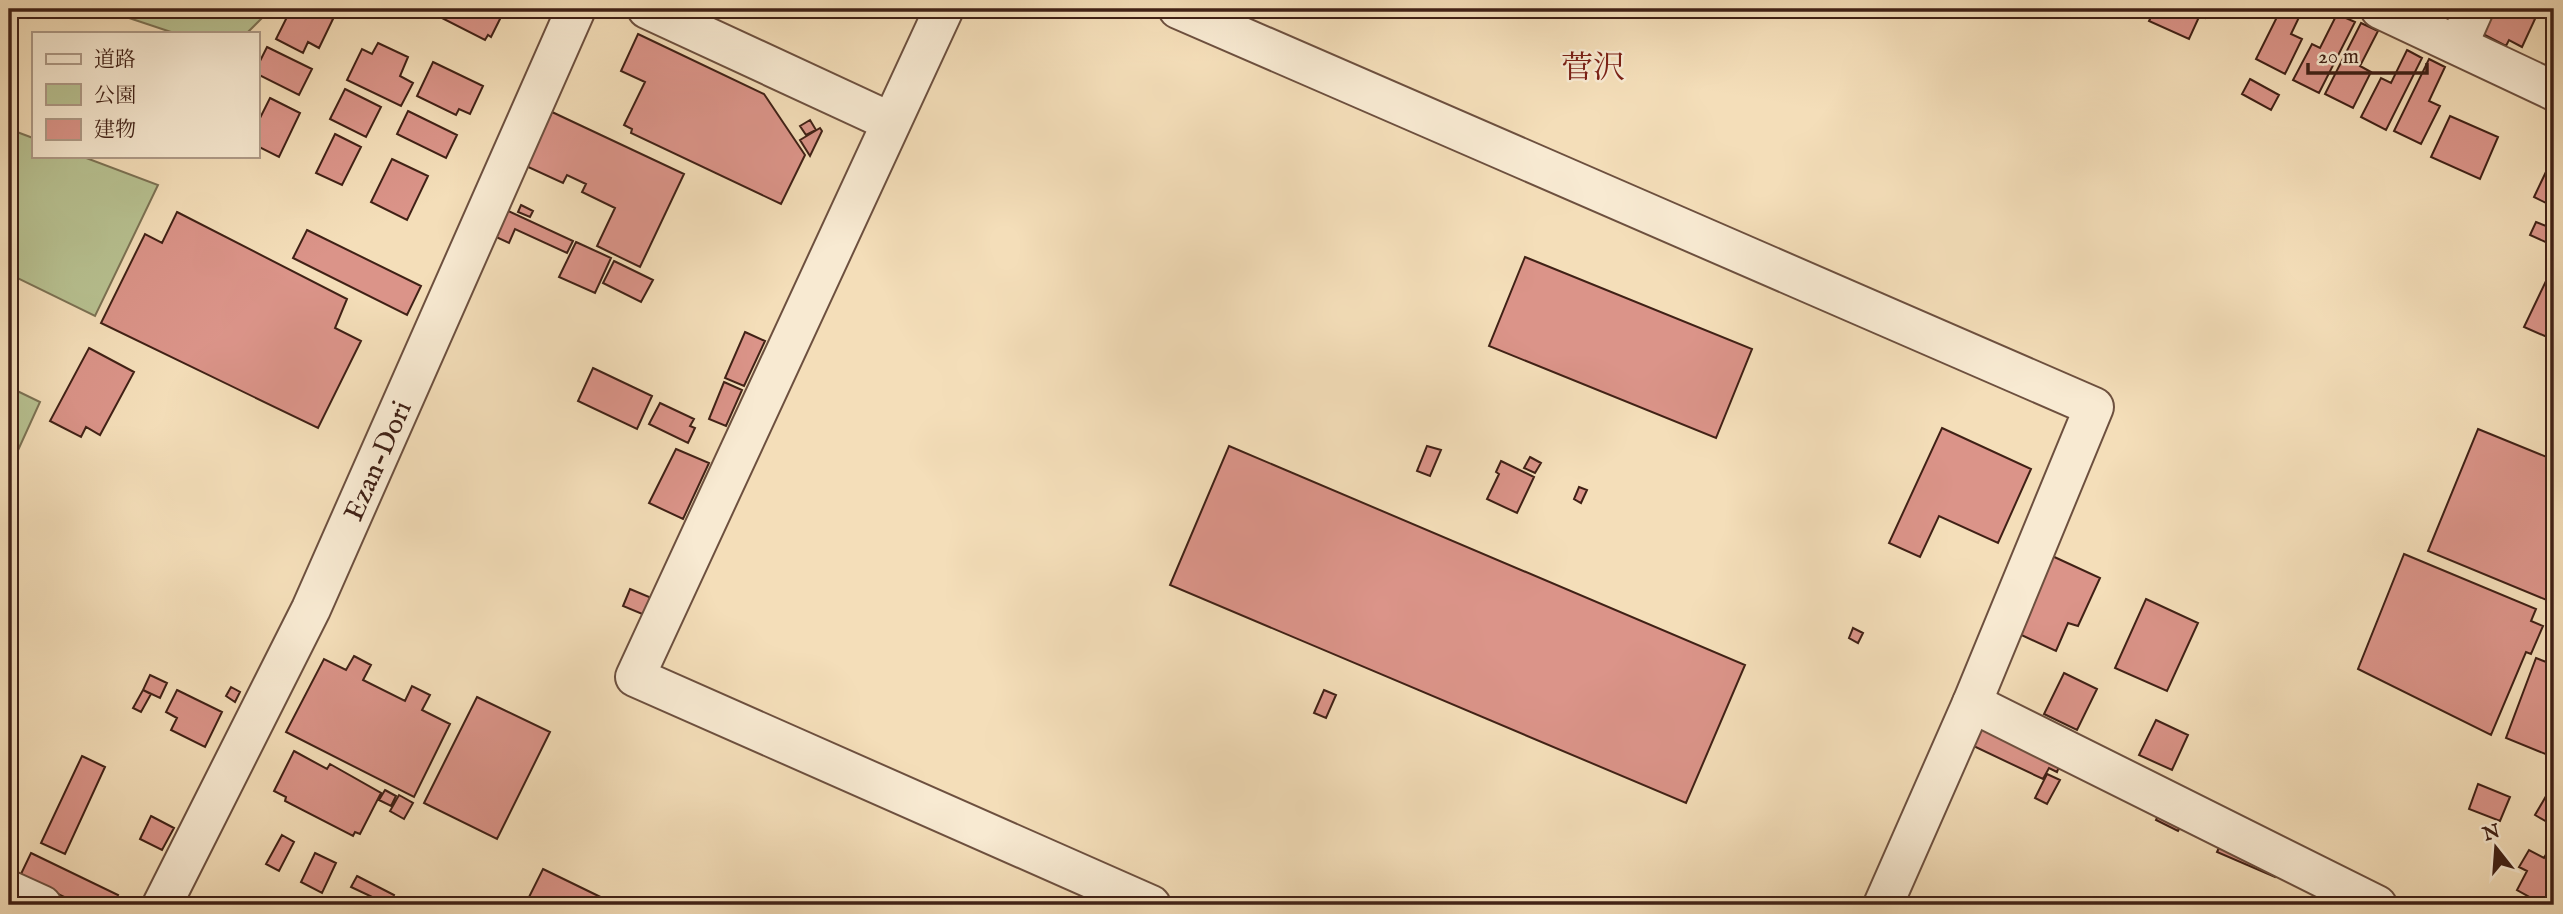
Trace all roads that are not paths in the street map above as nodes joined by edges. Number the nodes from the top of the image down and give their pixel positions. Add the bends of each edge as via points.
1 (576, 9) edge
2 (647, 9) edge
3 (944, 9) edge
4 (1178, 9) edge
5 (2380, 9) edge
6 (2474, 9) edge
7 (2458, 46) junction
8 (2554, 91) edge
9 (891, 122) junction
10 (1972, 703) junction
11 (9, 890) edge
12 (43, 905) edge
13 (162, 905) edge
14 (1151, 905) edge
15 (1883, 905) edge
16 (2377, 905) edge

1 - 13 street, Ezan-Dori via 310,610
2 - 9 street
3 - 9 street
4 - 10 street via 2094,407
5 - 7 street
6 - 7 street
7 - 8 street
9 - 14 street via 635,677
10 - 15 street
10 - 16 street
11 - 12 street

